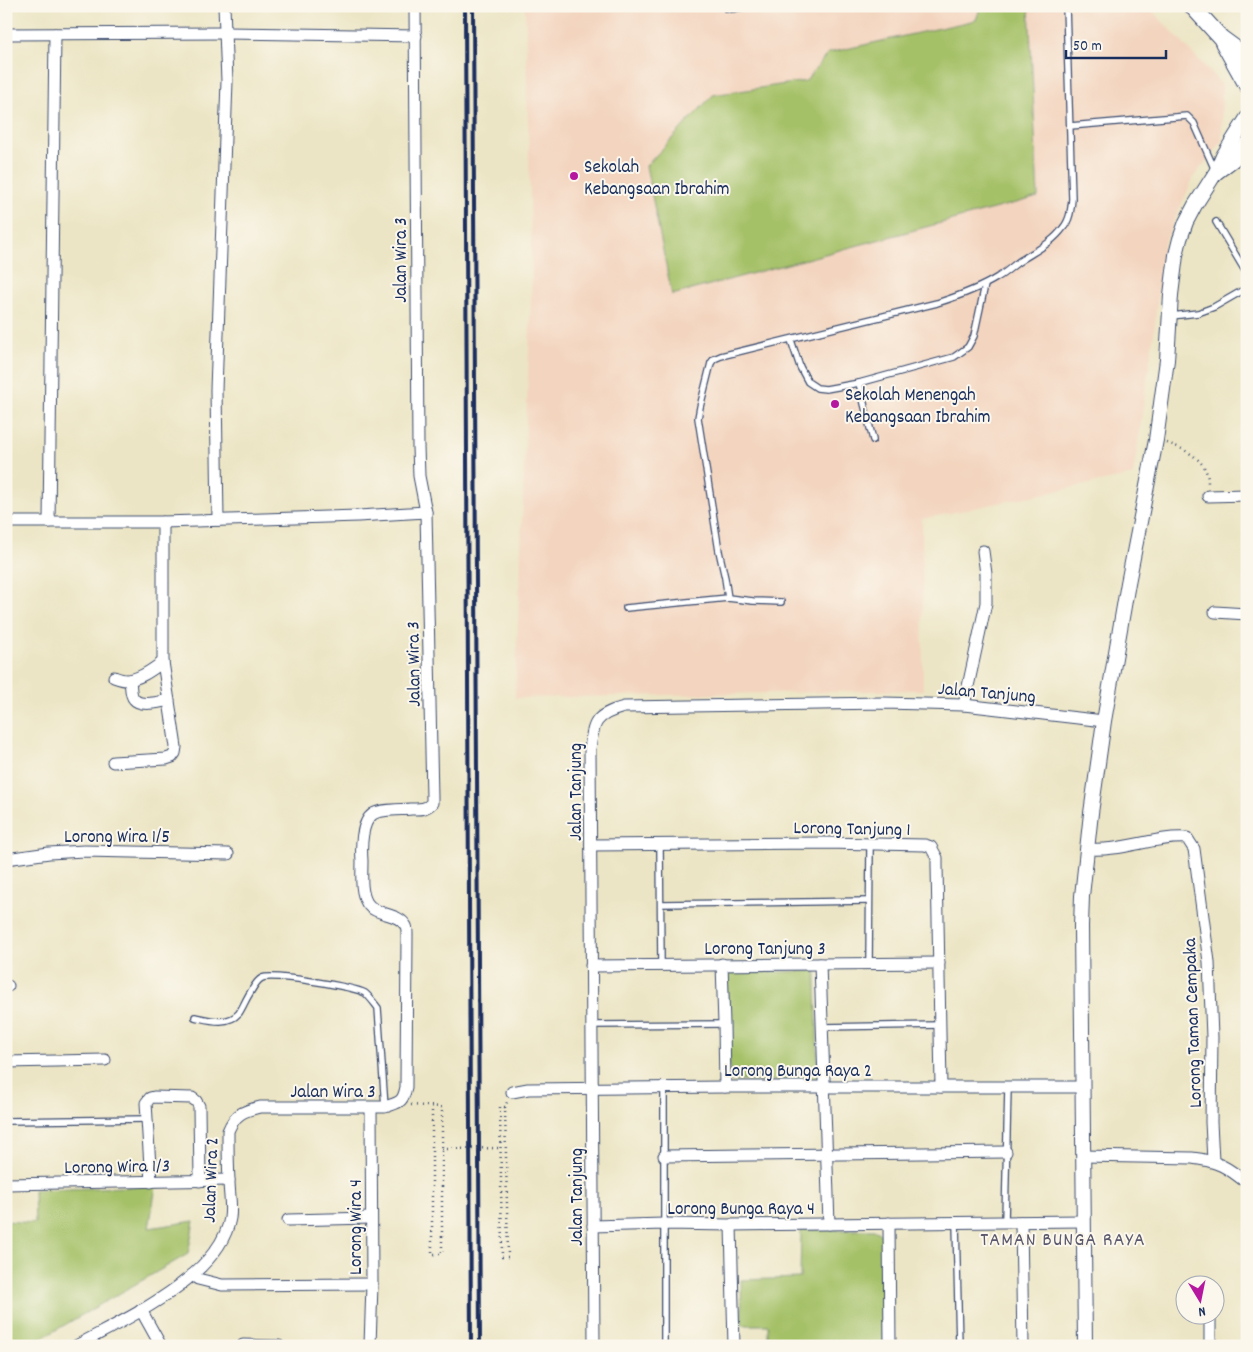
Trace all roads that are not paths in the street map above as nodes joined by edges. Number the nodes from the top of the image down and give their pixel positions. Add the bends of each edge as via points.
1 (224, 6) edge
2 (415, 6) edge
3 (725, 6) edge
4 (749, 6) edge
5 (1066, 6) edge
6 (1192, 6) edge
7 (225, 33) junction
8 (6, 34) edge
9 (55, 34) junction
10 (416, 36) junction
11 (1220, 38) junction
12 (1247, 57) edge
13 (1247, 85) edge
14 (1247, 118) edge
15 (1070, 126) junction
16 (1247, 144) edge
17 (1216, 172) junction
18 (1216, 222) dead end
19 (1247, 274) edge
20 (985, 285) junction
21 (1247, 288) edge
22 (1171, 316) junction
23 (791, 340) junction
24 (860, 383) junction
25 (873, 440) dead end
26 (1247, 495) edge
27 (1208, 496) road end
28 (426, 512) junction
29 (218, 520) junction
30 (6, 522) edge
31 (49, 522) junction
32 (162, 522) junction
33 (983, 551) dead end
34 (728, 598) junction
35 (781, 602) dead end
36 (626, 608) dead end
37 (1215, 612) dead end
38 (1247, 614) edge
39 (163, 662) junction
40 (114, 677) dead end
41 (130, 680) junction
42 (169, 700) junction
43 (964, 705) junction
44 (1104, 721) junction
45 (113, 762) dead end
46 (660, 844) junction
47 (870, 844) junction
48 (591, 845) junction
49 (1087, 849) junction
50 (228, 854) dead end
51 (6, 859) edge
52 (870, 901) junction
53 (661, 904) junction
54 (939, 963) junction
55 (722, 964) junction
56 (820, 964) junction
57 (869, 964) junction
58 (591, 966) junction
59 (662, 966) junction
60 (195, 1018) dead end
61 (724, 1024) junction
62 (592, 1025) junction
63 (940, 1025) junction
64 (822, 1027) junction
65 (105, 1060) dead end
66 (6, 1062) edge
67 (664, 1087) junction
68 (725, 1087) junction
69 (824, 1087) junction
70 (941, 1087) junction
71 (1008, 1087) junction
72 (1083, 1087) junction
73 (592, 1088) junction
74 (512, 1092) dead end
75 (260, 1107) joint
76 (385, 1107) junction
77 (371, 1108) junction
78 (146, 1119) junction
79 (6, 1121) edge
80 (1006, 1152) junction
81 (827, 1154) junction
82 (664, 1156) junction
83 (1083, 1156) junction
84 (1212, 1161) junction
85 (228, 1180) junction
86 (200, 1181) junction
87 (151, 1182) junction
88 (6, 1184) edge
89 (1247, 1184) edge
90 (371, 1218) junction
91 (288, 1220) dead end
92 (1084, 1221) junction
93 (1005, 1222) junction
94 (1021, 1222) junction
95 (889, 1223) junction
96 (956, 1223) junction
97 (664, 1224) junction
98 (829, 1224) junction
99 (731, 1225) junction
100 (592, 1226) junction
101 (192, 1276) junction
102 (372, 1284) junction
103 (141, 1310) junction
104 (1210, 1324) edge
105 (243, 1345) edge
106 (76, 1346) edge
107 (161, 1346) edge
108 (279, 1346) edge
109 (370, 1346) edge
110 (594, 1346) edge
111 (664, 1346) edge
112 (734, 1346) edge
113 (890, 1346) edge
114 (959, 1346) edge
115 (1023, 1346) edge
116 (1085, 1346) edge
117 (1210, 1346) edge

1 - 7 street
2 - 10 street, Jalan Wira 3
3 - 4 lane via 732,9
5 - 15 lane
6 - 11 main road
7 - 9 street
7 - 10 street
7 - 29 street via 225,160 216,390
8 - 9 street
9 - 31 street
10 - 28 street, Jalan Wira 3 via 418,447
11 - 12 main road
11 - 13 main road
14 - 17 street
15 - 17 lane via 1187,116 1194,123
15 - 20 lane via 1072,199 1071,213 1064,227 1051,241
16 - 17 street
17 - 22 street via 1195,205 1180,239
18 - 19 lane
20 - 23 lane via 937,303
20 - 24 lane via 974,336 968,347 954,357
21 - 22 lane via 1198,313
22 - 44 street via 1156,440
23 - 24 lane via 808,382 817,388
23 - 34 lane via 714,359 701,400 698,418
24 - 25 lane
26 - 27 street
28 - 29 street
28 - 76 street, Jalan Wira 3 via 432,803 424,809 373,814 361,845 362,886 368,904 399,920 406,926 407,934 405,1096 401,1102
29 - 32 street
30 - 31 street
31 - 32 street
32 - 39 street
33 - 43 street via 986,603
34 - 35 lane
34 - 36 lane
37 - 38 street
39 - 41 street
39 - 42 street
40 - 41 street
41 - 42 street via 135,701
42 - 45 street via 175,754 166,759
43 - 44 street, Jalan Tanjung
43 - 48 street, Jalan Tanjung via 884,703 613,710 602,715 592,730
44 - 49 street
46 - 47 street, Lorong Tanjung 1
46 - 48 street, Lorong Tanjung 1
46 - 53 lane
47 - 52 lane
47 - 54 street, Lorong Tanjung 1 via 925,845 934,852 937,858
48 - 58 street, Jalan Tanjung
49 - 72 street via 1081,926
49 - 84 street, Lorong Taman Cempaka via 1109,850 1173,837 1187,838 1194,849 1209,962
50 - 51 street, Lorong Wira 1/5 via 84,851
52 - 53 lane
52 - 57 lane
53 - 59 lane
54 - 57 street, Lorong Tanjung 3
54 - 63 street, Lorong Tanjung 1
55 - 56 street, Lorong Tanjung 3
55 - 59 street, Lorong Tanjung 3
55 - 61 street
56 - 57 street, Lorong Tanjung 3
56 - 64 street
58 - 59 street, Lorong Tanjung 3
58 - 62 street, Jalan Tanjung
60 - 76 lane via 222,1022 233,1018 262,978 276,976 365,993 378,1008
61 - 62 lane
61 - 68 street
62 - 73 street, Jalan Tanjung
63 - 64 lane
63 - 70 street, Lorong Tanjung 1
64 - 69 street
65 - 66 street
67 - 68 street, Lorong Bunga Raya 2
67 - 73 street, Lorong Bunga Raya 2
67 - 82 lane
68 - 69 street, Lorong Bunga Raya 2
69 - 70 street, Lorong Bunga Raya 2
69 - 81 street
70 - 71 street, Lorong Bunga Raya 2
71 - 72 street, Lorong Bunga Raya 2
71 - 80 lane
72 - 83 street
73 - 74 street, Lorong Bunga Raya 2
73 - 100 street, Jalan Tanjung
75 - 77 street, Jalan Wira 3
75 - 85 street, Jalan Wira 2 via 237,1115 228,1130
76 - 77 street, Jalan Wira 3
77 - 90 street, Lorong Wira 4
78 - 79 lane
78 - 86 street via 146,1103 150,1098 196,1100
78 - 87 street
80 - 81 street
80 - 93 lane
81 - 82 street
81 - 98 street
82 - 97 lane
83 - 84 street
83 - 92 street
84 - 89 street via 1225,1166
85 - 86 street, Lorong Wira 1/3
85 - 101 street, Jalan Wira 2 via 230,1209 223,1239
86 - 87 street, Lorong Wira 1/3
87 - 88 street, Lorong Wira 1/3
90 - 91 street
90 - 102 street, Lorong Wira 4
92 - 94 street, Lorong Bunga Raya 4
92 - 116 street
93 - 94 street, Lorong Bunga Raya 4
93 - 96 street, Lorong Bunga Raya 4
94 - 115 street
95 - 96 street, Lorong Bunga Raya 4
95 - 98 street, Lorong Bunga Raya 4
95 - 113 street
96 - 114 lane
97 - 99 street, Lorong Bunga Raya 4
97 - 100 street, Lorong Bunga Raya 4
97 - 111 lane
98 - 99 street, Lorong Bunga Raya 4
99 - 112 street
100 - 110 street, Jalan Tanjung
101 - 102 street via 222,1285
101 - 103 street, Jalan Wira 2
102 - 109 street, Lorong Wira 4
103 - 106 street, Jalan Wira 2
103 - 107 street
104 - 117 street
105 - 108 street

